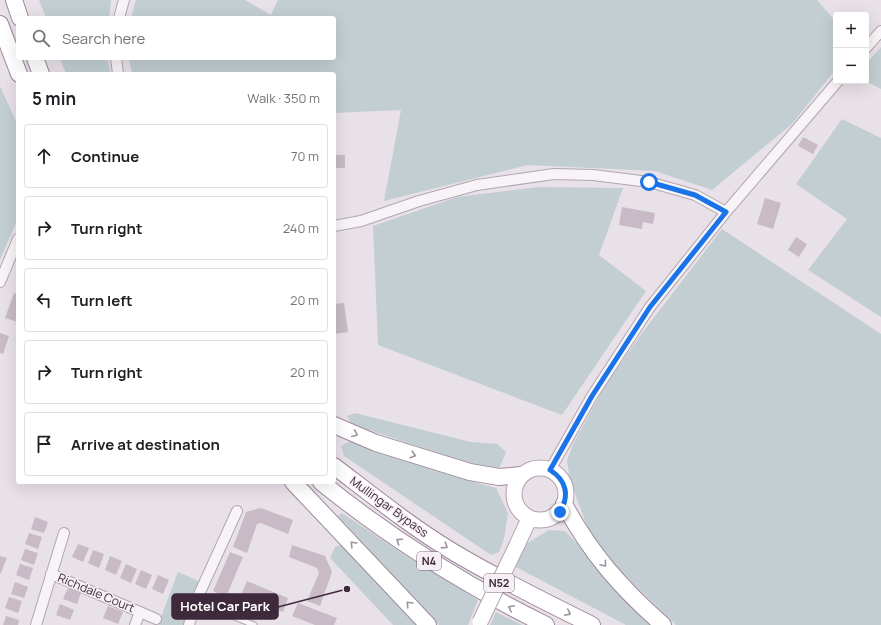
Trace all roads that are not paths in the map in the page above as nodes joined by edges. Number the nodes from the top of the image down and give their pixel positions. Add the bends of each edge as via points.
1 (14, 0) edge
2 (124, 0) edge
3 (19, 16) edge
4 (120, 16) edge
5 (0, 24) edge
6 (881, 31) edge
7 (869, 45) edge
8 (36, 60) edge
9 (116, 60) edge
10 (18, 72) edge
11 (40, 72) edge
12 (118, 72) edge
13 (835, 84) edge
14 (726, 212) junction
15 (336, 226) edge
16 (16, 244) edge
17 (0, 282) edge
18 (336, 426) edge
19 (336, 468) edge
20 (550, 470) junction
21 (521, 475) junction
22 (295, 484) edge
23 (323, 484) edge
24 (564, 504) junction
25 (237, 511) dead end
26 (530, 519) junction
27 (64, 533) dead end
28 (51, 574) junction
29 (196, 601) junction
30 (140, 612) junction
31 (156, 619) dead end
32 (480, 623) edge
33 (36, 625) edge
34 (135, 625) edge
35 (189, 625) edge
36 (254, 625) edge
37 (428, 625) edge
38 (546, 625) edge
39 (592, 625) edge
40 (663, 625) edge

1 - 3 highway
2 - 4 street
5 - 10 highway
6 - 7 street
8 - 11 highway
9 - 12 street
13 - 14 street
14 - 15 street via 695,195 649,182 593,175 554,174 477,185 361,221
14 - 20 street via 650,307 592,396
16 - 17 street
18 -> 21 highway via 376,443 470,472 499,477
19 -> 39 highway, Mullingar Bypass / N4 via 450,550
20 - 21 main road via 535,468
20 - 24 main road via 563,481 566,489
21 - 26 main road via 513,490 513,499 516,508
37 -> 22 highway
38 -> 23 highway, Mullingar Bypass / N4 via 455,578 357,512
24 - 26 main road via 553,517 546,520
24 -> 40 highway via 595,554 630,595
25 - 29 street
26 - 32 main road, N52, bridge
27 - 28 street, Richdale Court
28 - 30 street, Richdale Court
28 - 33 street, Richdale Court
29 - 35 street
29 - 36 lane
30 - 31 street, Richdale Court
30 - 34 street, Richdale Court

